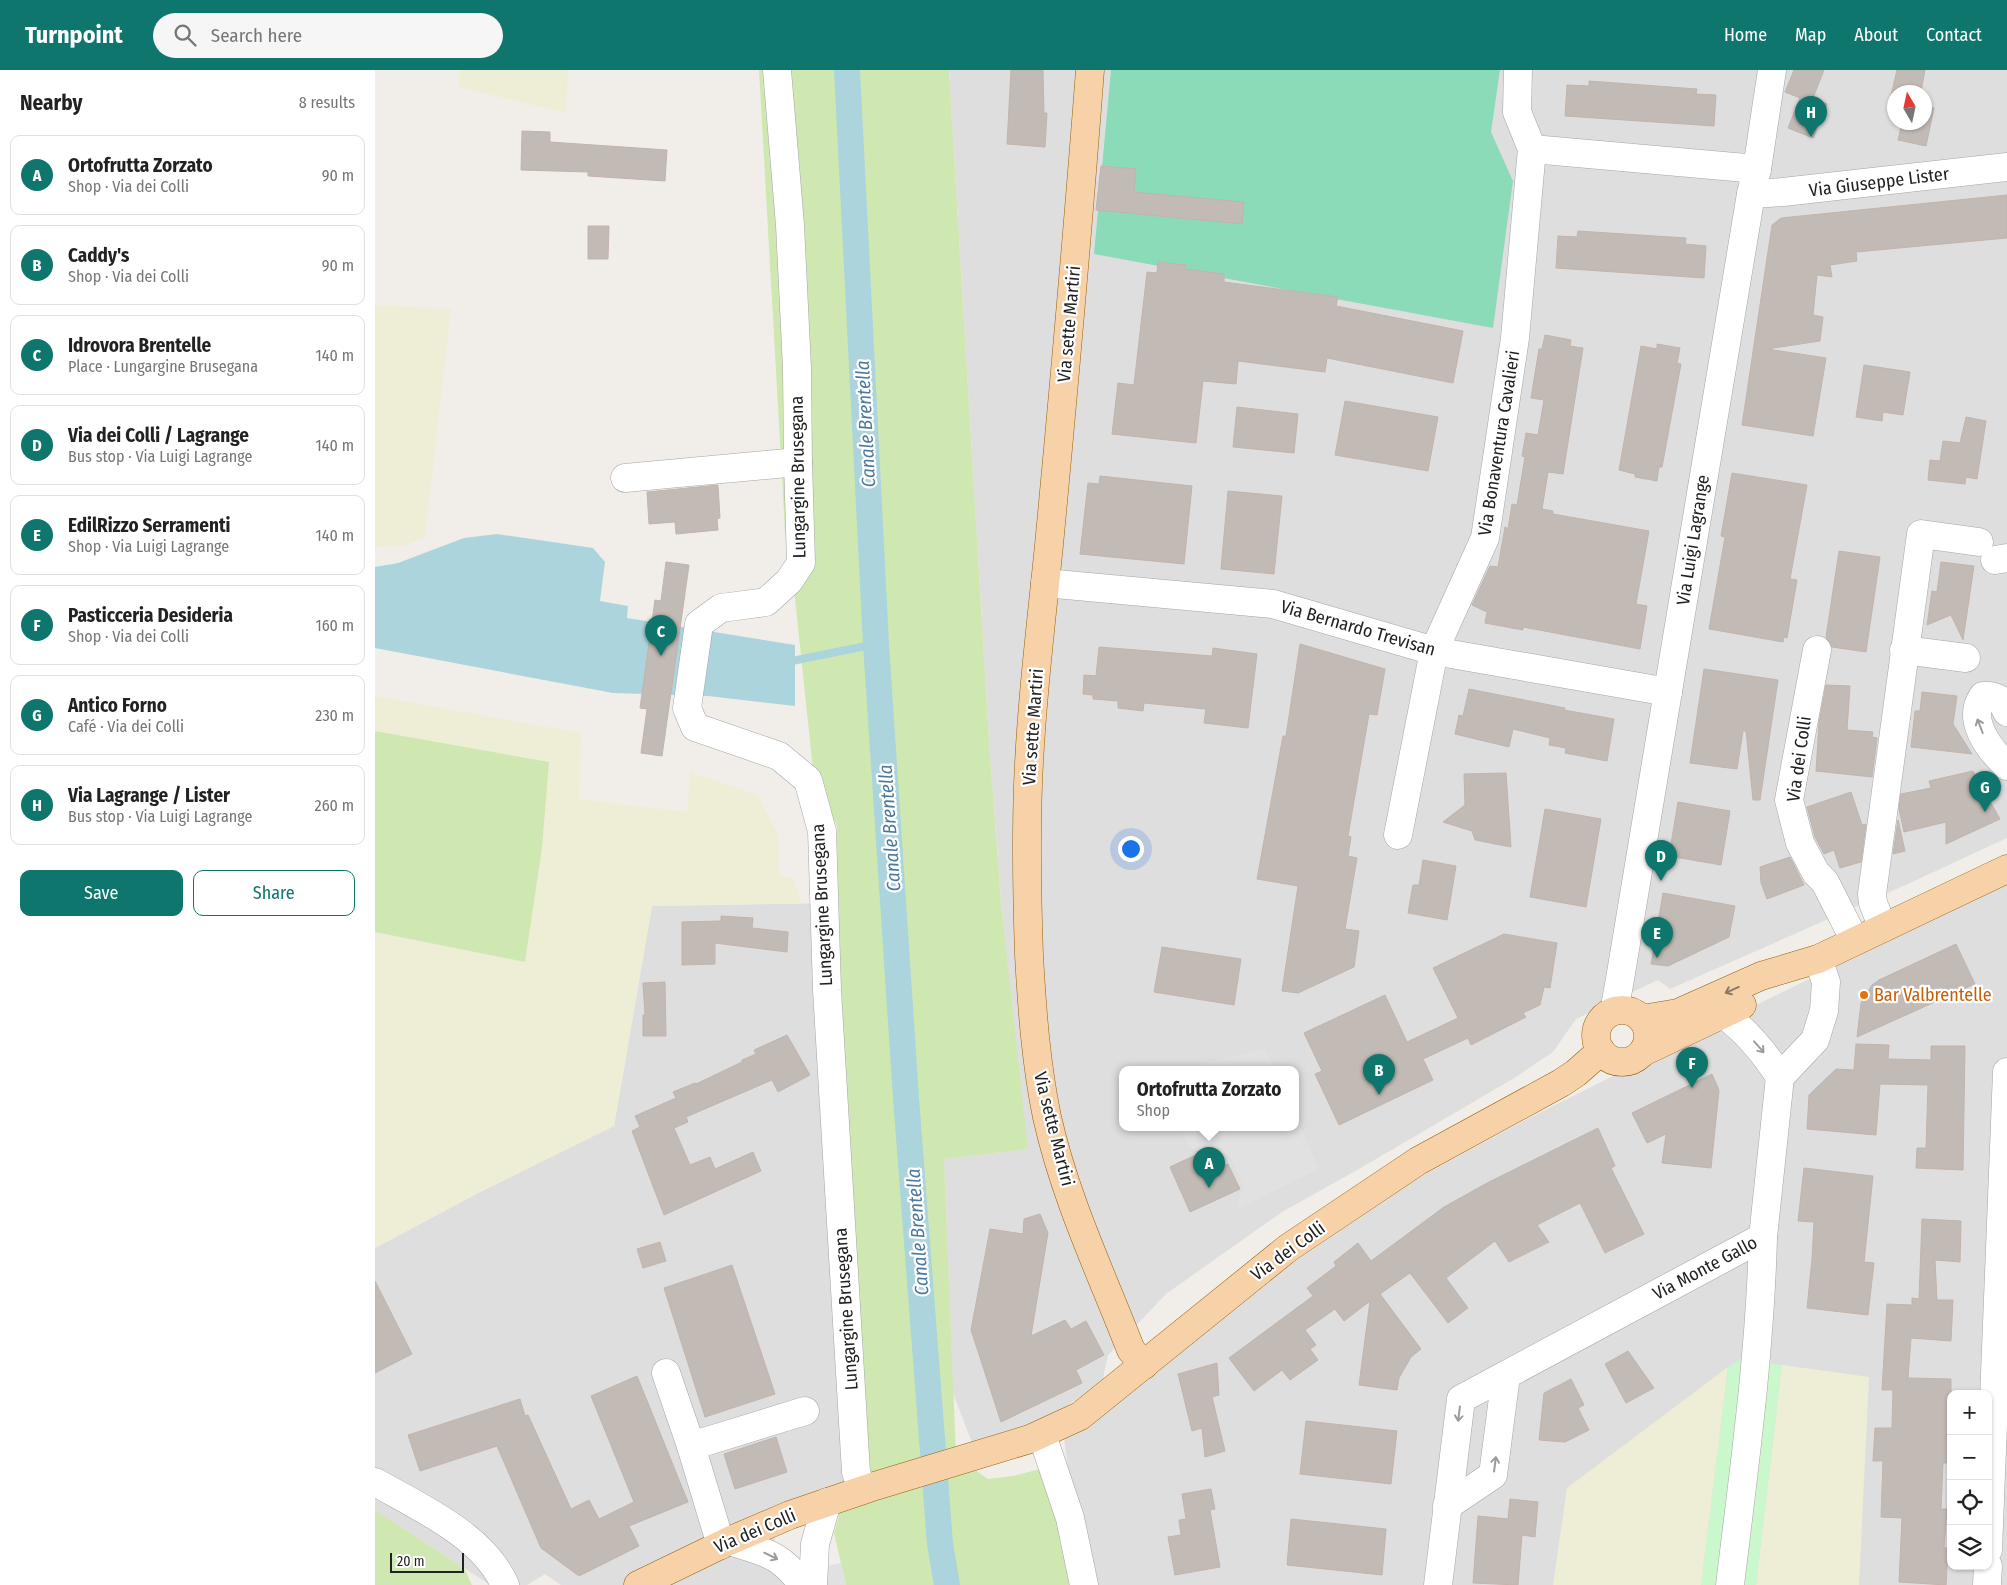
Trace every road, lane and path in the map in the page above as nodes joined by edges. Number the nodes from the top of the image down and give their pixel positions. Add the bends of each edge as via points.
1 (777, 70) edge
2 (1090, 70) edge
3 (1518, 70) edge
4 (1772, 70) edge
5 (1533, 149) junction
6 (2007, 167) edge
7 (1754, 181) junction
8 (798, 462) junction
9 (625, 478) dead end
10 (1993, 553) edge
11 (1045, 583) junction
12 (1817, 650) dead end
13 (1904, 650) junction
14 (1434, 651) junction
15 (1966, 658) dead end
16 (1668, 692) junction
17 (2007, 712) edge
18 (2007, 766) edge
19 (1398, 835) dead end
20 (2006, 871) edge
21 (1883, 928) junction
22 (1855, 941) junction
23 (1814, 960) junction
24 (1723, 1014) junction
25 (1629, 1015) junction
26 (1601, 1051) junction
27 (1643, 1052) junction
28 (2007, 1072) edge
29 (1780, 1077) junction
30 (1763, 1237) junction
31 (1144, 1365) junction
32 (666, 1373) dead end
33 (1505, 1374) junction
34 (805, 1412) dead end
35 (1036, 1437) junction
36 (691, 1446) junction
37 (375, 1482) edge
38 (869, 1488) junction
39 (827, 1502) junction
40 (1447, 1506) junction
41 (1989, 1525) edge
42 (725, 1543) junction
43 (1988, 1570) edge
44 (676, 1577) edge
45 (505, 1585) edge
46 (638, 1585) edge
47 (803, 1585) edge
48 (813, 1585) edge
49 (1084, 1585) edge
50 (1438, 1585) edge
51 (1730, 1585) edge
52 (1987, 1585) edge

1 - 8 street, Lungargine Brusegana via 791,234
2 - 11 main road, Via sette Martiri
3 - 5 street, Via Bonaventura Cavalieri via 1517,112
4 - 7 street, Via Luigi Lagrange
5 - 7 street, Via Giuseppe Lister
5 - 14 street, Via Bonaventura Cavalieri via 1515,338 1485,538
6 - 7 street, Via Giuseppe Lister via 1783,192
7 - 16 street, Via Luigi Lagrange
8 - 9 street
8 - 38 street, Lungargine Brusegana via 801,563 789,581 766,602 721,608 699,624 687,708 695,727 779,756 809,780 822,831 827,990 856,1472
10 - 13 street via 1921,534
11 - 14 street, Via Bernardo Trevisan via 1273,604
11 - 31 main road, Via sette Martiri via 1032,721 1027,835 1031,990 1038,1067 1048,1119 1069,1194 1131,1350
12 - 22 street, Via dei Colli via 1789,800 1800,843 1816,874 1825,882
13 - 15 street
13 - 21 street via 1872,894
14 - 16 street, Via Bernardo Trevisan
14 - 19 street, Via Bonaventura Cavalieri
16 - 25 street, Via Luigi Lagrange via 1616,1001
18 -> 17 street via 1979,728 1976,718 1977,705 1983,696 1993,695 2001,700
20 - 21 main road
21 - 22 main road
22 - 23 main road
23 - 24 main road via 1770,991
23 -> 25 main road via 1761,976 1679,1013
23 - 29 street via 1826,982 1824,1012 1815,1040
24 - 27 main road
24 -> 29 street via 1763,1051
25 - 26 main road via 1603,1019 1597,1035
25 - 27 main road via 1648,1029 1648,1041
26 - 27 main road via 1622,1062
26 - 31 main road, Via dei Colli via 1561,1083 1418,1161 1288,1248
28 - 41 street
29 - 30 street, Via Monte Gallo
30 - 33 street, Via Monte Gallo
30 - 51 street via 1756,1362
31 - 35 main road, Via dei Colli via 1080,1416
32 - 36 street
40 -> 33 street via 1493,1475
33 -> 40 street, Via Monte Gallo via 1461,1399
34 - 36 street
35 - 38 main road, Via dei Colli
35 - 49 street via 1070,1518
36 - 42 street
37 - 45 street via 472,1541 485,1553
38 - 39 main road, Via dei Colli
39 - 42 main road, Via dei Colli
39 - 48 street via 815,1544
40 - 50 street, Via Monte Gallo
42 - 44 main road, Via dei Colli
42 -> 47 street via 773,1555
43 - 52 street
44 - 46 main road, Via dei Colli

